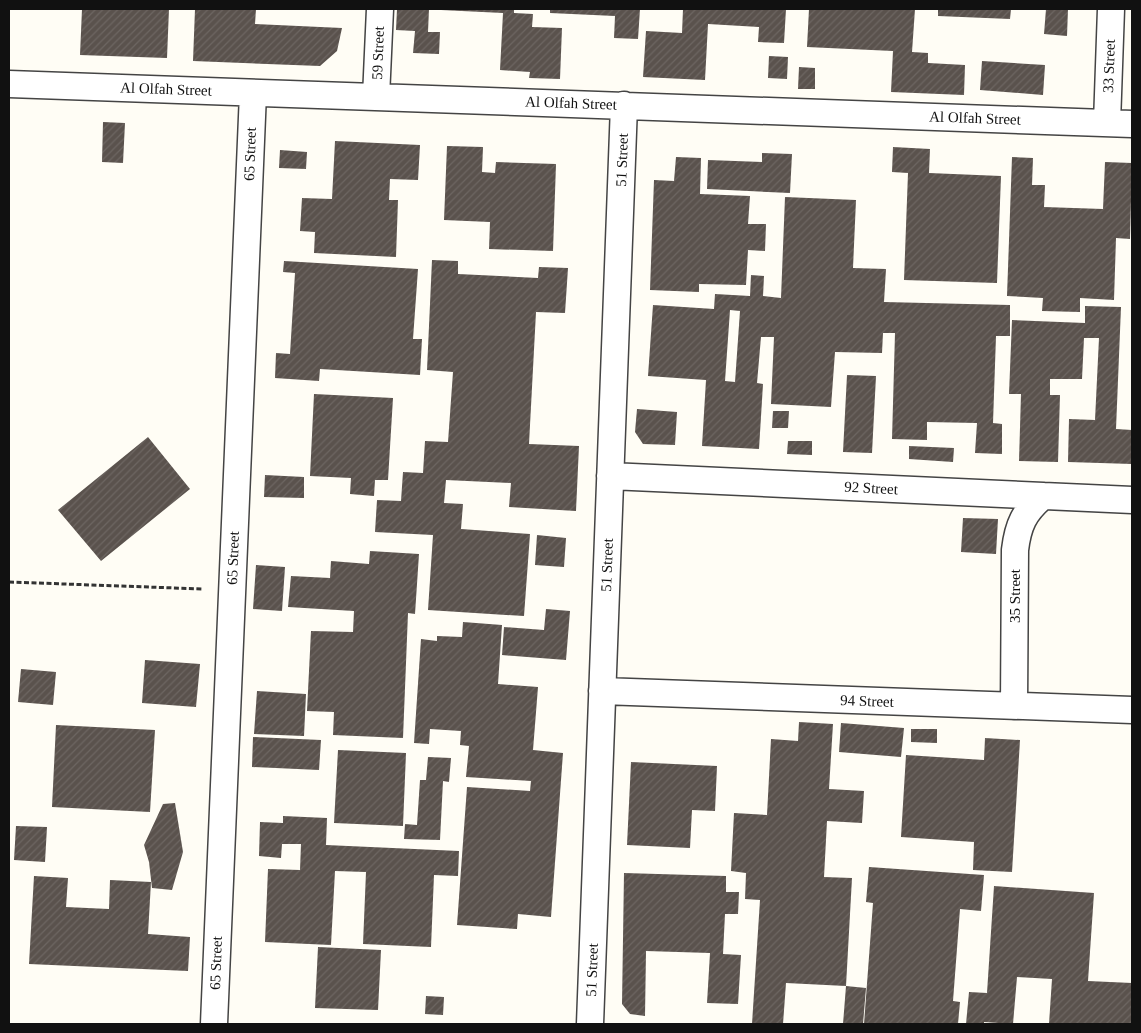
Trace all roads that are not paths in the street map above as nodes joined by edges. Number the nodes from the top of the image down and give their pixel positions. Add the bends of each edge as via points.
1 (380, 9) edge
2 (1111, 9) edge
3 (9, 84) edge
4 (253, 92) junction
5 (376, 97) junction
6 (624, 105) junction
7 (1107, 123) junction
8 (1132, 124) edge
9 (610, 476) junction
10 (1043, 496) junction
11 (1132, 500) edge
12 (602, 691) junction
13 (1014, 706) junction
14 (1132, 710) edge
15 (214, 1024) edge
16 (590, 1024) edge

1 - 5 street, 59 Street
2 - 7 street, 33 Street
3 - 4 street, Al Olfah Street
4 - 5 street, Al Olfah Street
4 - 15 street, 65 Street
5 - 6 street, Al Olfah Street
6 - 7 street, Al Olfah Street
6 - 9 street, 51 Street
7 - 8 street, Al Olfah Street
9 - 10 street, 92 Street
9 - 12 street, 51 Street
10 - 11 street, 92 Street
10 - 13 street, 35 Street via 1022,520 1017,534
12 - 13 street, 94 Street
12 - 16 street, 51 Street
13 - 14 street, 94 Street

